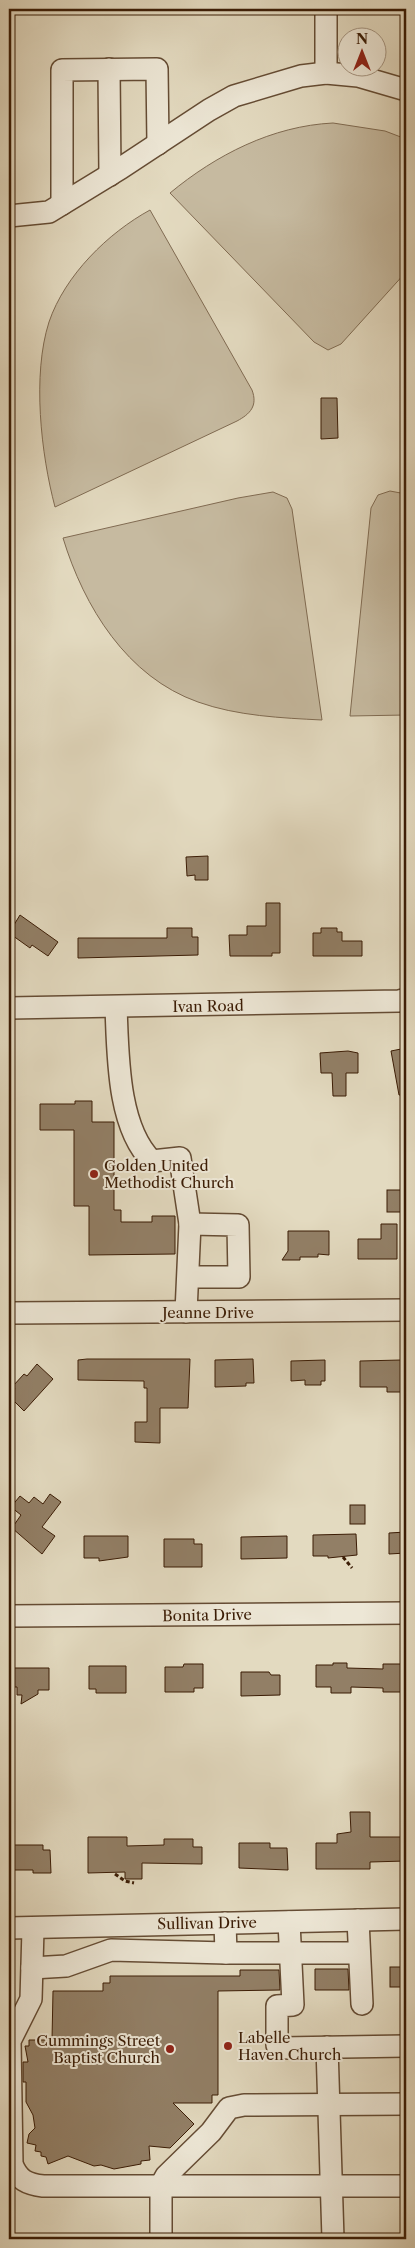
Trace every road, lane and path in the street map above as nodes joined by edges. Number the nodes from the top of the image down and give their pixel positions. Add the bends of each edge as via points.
1 (326, 9) edge
2 (109, 69) junction
3 (326, 73) junction
4 (406, 90) edge
5 (158, 144) junction
6 (110, 175) junction
7 (62, 204) junction
8 (9, 216) edge
9 (406, 999) edge
10 (116, 1007) junction
11 (9, 1008) edge
12 (190, 1224) junction
13 (188, 1277) junction
14 (406, 1310) edge
15 (186, 1312) junction
16 (9, 1313) edge
17 (343, 1557) dead end
18 (352, 1568) dead end
19 (406, 1613) edge
20 (9, 1616) edge
21 (115, 1874) dead end
22 (134, 1882) dead end
23 (406, 1919) edge
24 (358, 1920) junction
25 (289, 1922) junction
26 (225, 1923) junction
27 (9, 1928) edge
28 (33, 1928) junction
29 (289, 1952) junction
30 (226, 1953) junction
31 (359, 1953) junction
32 (32, 1968) junction
33 (362, 2004) dead end
34 (406, 2046) edge
35 (327, 2048) junction
36 (329, 2104) junction
37 (406, 2104) edge
38 (161, 2185) junction
39 (332, 2185) junction
40 (406, 2186) edge
41 (161, 2239) edge
42 (333, 2239) edge

1 - 3 street
2 - 5 street via 157,69
2 - 6 street
2 - 7 street via 62,70
3 - 4 street via 358,76
3 - 5 street via 301,76 234,96
5 - 6 street
6 - 7 street
7 - 8 street via 49,212
9 - 10 street, Ivan Road
10 - 11 street, Ivan Road
10 - 12 street via 121,1089 128,1120 152,1161 180,1158
12 - 13 street
12 - 13 street via 238,1225 239,1277
13 - 15 street
14 - 15 street, Jeanne Drive
15 - 16 street, Jeanne Drive
17 - 18 path
19 - 20 street, Bonita Drive
21 - 22 path via 125,1881
23 - 24 street, Sullivan Drive
24 - 25 street, Sullivan Drive
24 - 31 street
25 - 26 street, Sullivan Drive
25 - 29 street
26 - 28 street, Sullivan Drive
26 - 30 street
27 - 28 street, Sullivan Drive
28 - 32 street
29 - 30 street
29 - 31 street
29 - 35 street via 293,2005 277,2006 277,2045 281,2048
30 - 32 street via 111,1950 66,1966
31 - 33 street
32 - 38 street via 31,1999 10,2040 12,2164 15,2173 20,2179 43,2186
34 - 35 street
35 - 36 street
36 - 37 street
36 - 38 street via 236,2105 229,2108 212,2132 166,2176
36 - 39 street
38 - 39 street
38 - 41 street
39 - 40 street
39 - 42 street

